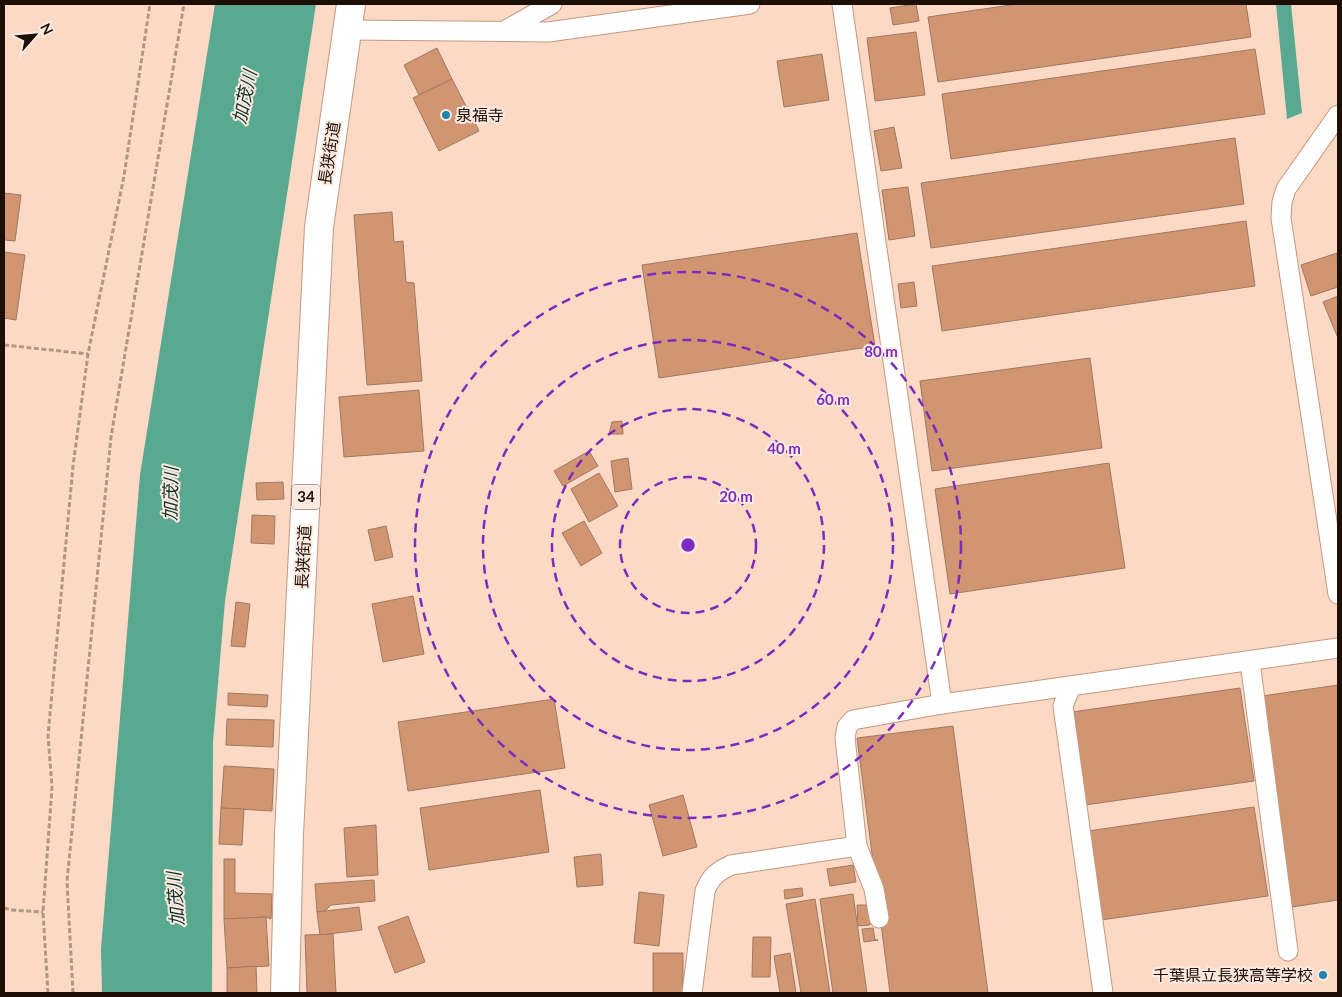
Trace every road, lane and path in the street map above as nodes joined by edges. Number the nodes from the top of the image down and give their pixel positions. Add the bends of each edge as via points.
1 (150, 4) edge
2 (184, 4) edge
3 (552, 4) edge
4 (750, 4) edge
5 (842, 4) edge
6 (349, 17) edge
7 (506, 30) junction
8 (1338, 116) edge
9 (4, 345) edge
10 (88, 354) junction
11 (1338, 594) edge
12 (1338, 648) edge
13 (1250, 662) junction
14 (1071, 686) junction
15 (942, 704) junction
16 (857, 846) junction
17 (4, 908) edge
18 (43, 912) junction
19 (879, 918) dead end
20 (1288, 951) dead end
21 (48, 993) edge
22 (73, 993) edge
23 (285, 993) edge
24 (692, 993) edge
25 (1102, 993) edge

1 - 10 path via 124,176
2 - 22 path via 111,436 67,881
3 - 7 street
4 - 7 street via 548,32
5 - 15 street
6 - 7 street
6 - 23 main road, 長狭街道 / 34 via 319,227 289,834
8 - 11 street via 1286,188 1281,218
9 - 10 path
10 - 18 path via 72,466 48,736 52,787
12 - 13 street
13 - 14 street
13 - 20 street
14 - 15 street
14 - 25 street via 1063,706
15 - 16 street via 853,720 847,727 845,738
16 - 19 street via 874,890
16 - 24 street via 731,865 709,880
17 - 18 path
18 - 21 path

